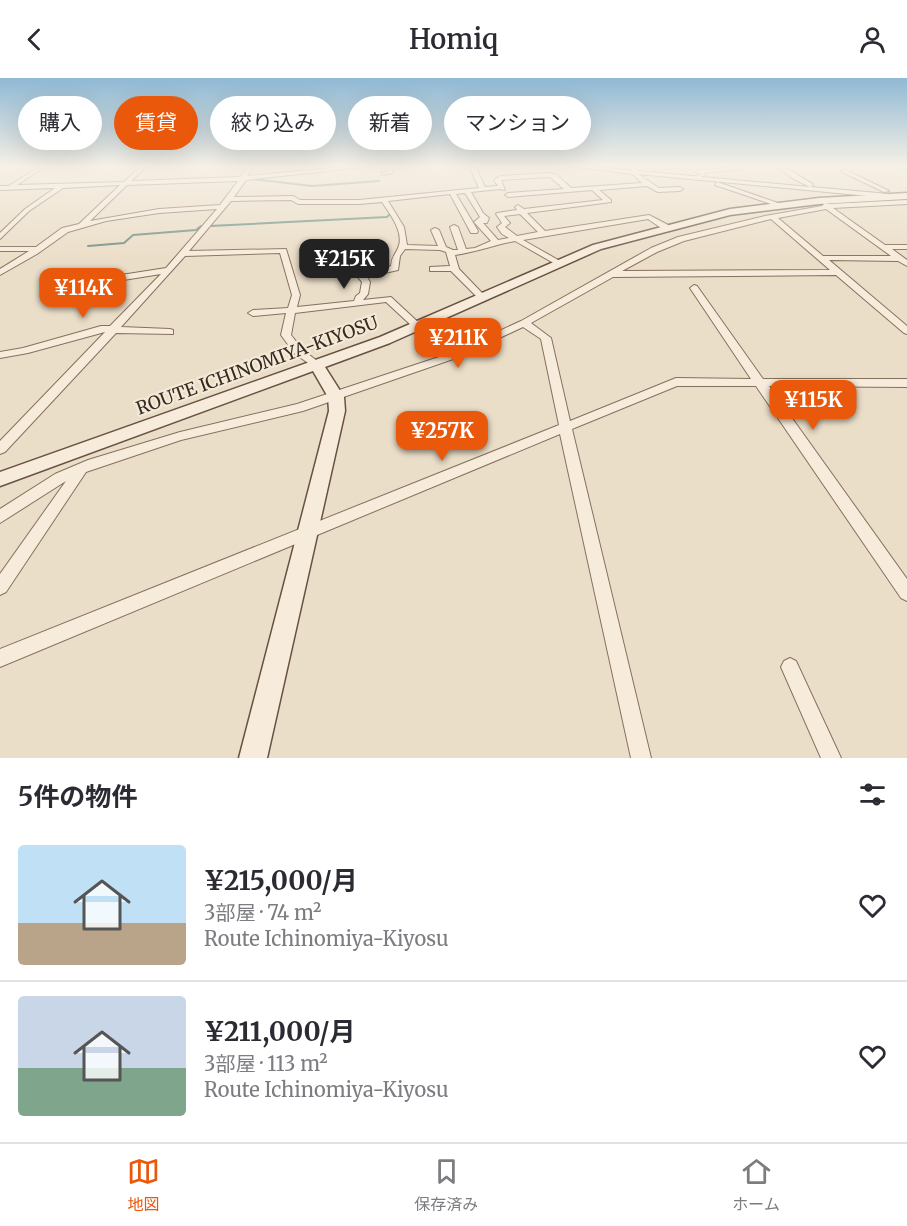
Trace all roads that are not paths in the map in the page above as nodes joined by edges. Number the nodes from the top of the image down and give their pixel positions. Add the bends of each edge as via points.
1 (45, 198) edge
2 (110, 198) edge
3 (396, 198) edge
4 (455, 198) edge
5 (471, 198) edge
6 (510, 198) edge
7 (605, 198) edge
8 (760, 198) edge
9 (900, 198) edge
10 (229, 199) joint
11 (384, 199) junction
12 (823, 204) junction
13 (782, 206) junction
14 (221, 207) junction
15 (521, 210) junction
16 (774, 217) junction
17 (80, 226) junction
18 (454, 227) dead end
19 (667, 228) junction
20 (435, 230) dead end
21 (474, 231) dead end
22 (544, 234) junction
23 (0, 237) edge
24 (518, 239) junction
25 (497, 243) junction
26 (403, 247) junction
27 (883, 247) junction
28 (907, 247) edge
29 (0, 249) edge
30 (39, 249) junction
31 (447, 251) junction
32 (463, 252) junction
33 (183, 254) junction
34 (823, 258) junction
35 (905, 261) edge
36 (557, 263) junction
37 (455, 268) junction
38 (433, 269) dead end
39 (169, 270) junction
40 (0, 272) edge
41 (838, 272) junction
42 (613, 274) junction
43 (86, 283) dead end
44 (694, 288) dead end
45 (482, 297) junction
46 (358, 303) junction
47 (292, 310) junction
48 (253, 314) dead end
49 (524, 323) junction
50 (416, 325) junction
51 (116, 328) junction
52 (907, 331) edge
53 (170, 332) dead end
54 (0, 355) edge
55 (317, 366) junction
56 (760, 383) junction
57 (907, 383) edge
58 (336, 397) junction
59 (566, 428) junction
60 (0, 449) edge
61 (82, 469) junction
62 (0, 479) edge
63 (0, 517) edge
64 (309, 532) junction
65 (0, 587) edge
66 (907, 593) edge
67 (0, 658) edge
68 (790, 667) dead end
69 (253, 758) edge
70 (641, 758) edge
71 (831, 758) edge

1 - 23 street
2 - 17 street
3 - 11 street
4 - 21 street
5 - 25 street via 485,218 478,222
6 - 15 street
7 - 15 street via 609,201
8 - 13 street
9 - 12 main road, ROUTE ICHINOMIYA-KIYOSU
9 - 12 street
10 - 11 street via 293,198 298,202 326,203
10 - 14 street
11 - 26 street via 401,224
12 - 13 main road, ROUTE ICHINOMIYA-KIYOSU
12 - 16 street
12 - 27 street
13 - 19 main road, ROUTE ICHINOMIYA-KIYOSU via 730,212
14 - 17 street via 159,210
14 - 33 street
15 - 22 street
15 - 24 street via 499,215 506,223 501,228
16 - 34 street
16 - 42 street via 681,239
17 - 30 street via 65,230
18 - 32 street
19 - 22 street via 649,217
19 - 36 main road, ROUTE ICHINOMIYA-KIYOSU via 597,247
20 - 31 street
22 - 24 street
24 - 25 street
24 - 36 street
25 - 32 street
26 - 31 street
26 - 46 street via 396,256 395,268 361,276 366,282
27 - 28 street
27 - 35 street
29 - 30 street
30 - 40 street
31 - 32 street
31 - 37 street
33 - 39 street
33 - 47 street via 283,251 296,295
34 - 35 street
34 - 41 street
36 - 45 main road, ROUTE ICHINOMIYA-KIYOSU
37 - 38 street
37 - 45 street
39 - 43 street
39 - 51 street
41 - 42 street
41 - 52 street
42 - 49 street
44 - 56 street
45 - 50 main road, ROUTE ICHINOMIYA-KIYOSU
46 - 47 street
46 - 50 street via 388,299
47 - 48 street
47 - 55 street via 286,335
49 - 58 street via 455,355
49 - 59 street via 546,338
50 - 55 main road, ROUTE ICHINOMIYA-KIYOSU
51 - 53 street
51 - 54 street
51 - 60 street
55 - 58 main road
55 - 62 main road, ROUTE ICHINOMIYA-KIYOSU via 232,393
56 - 57 street
56 - 59 street via 676,382
56 - 66 street
58 - 61 street via 180,436
58 - 64 main road via 333,432
59 - 64 street
59 - 70 street
61 - 63 street via 60,478
61 - 65 street
64 - 67 street
64 - 69 main road
68 - 71 street

